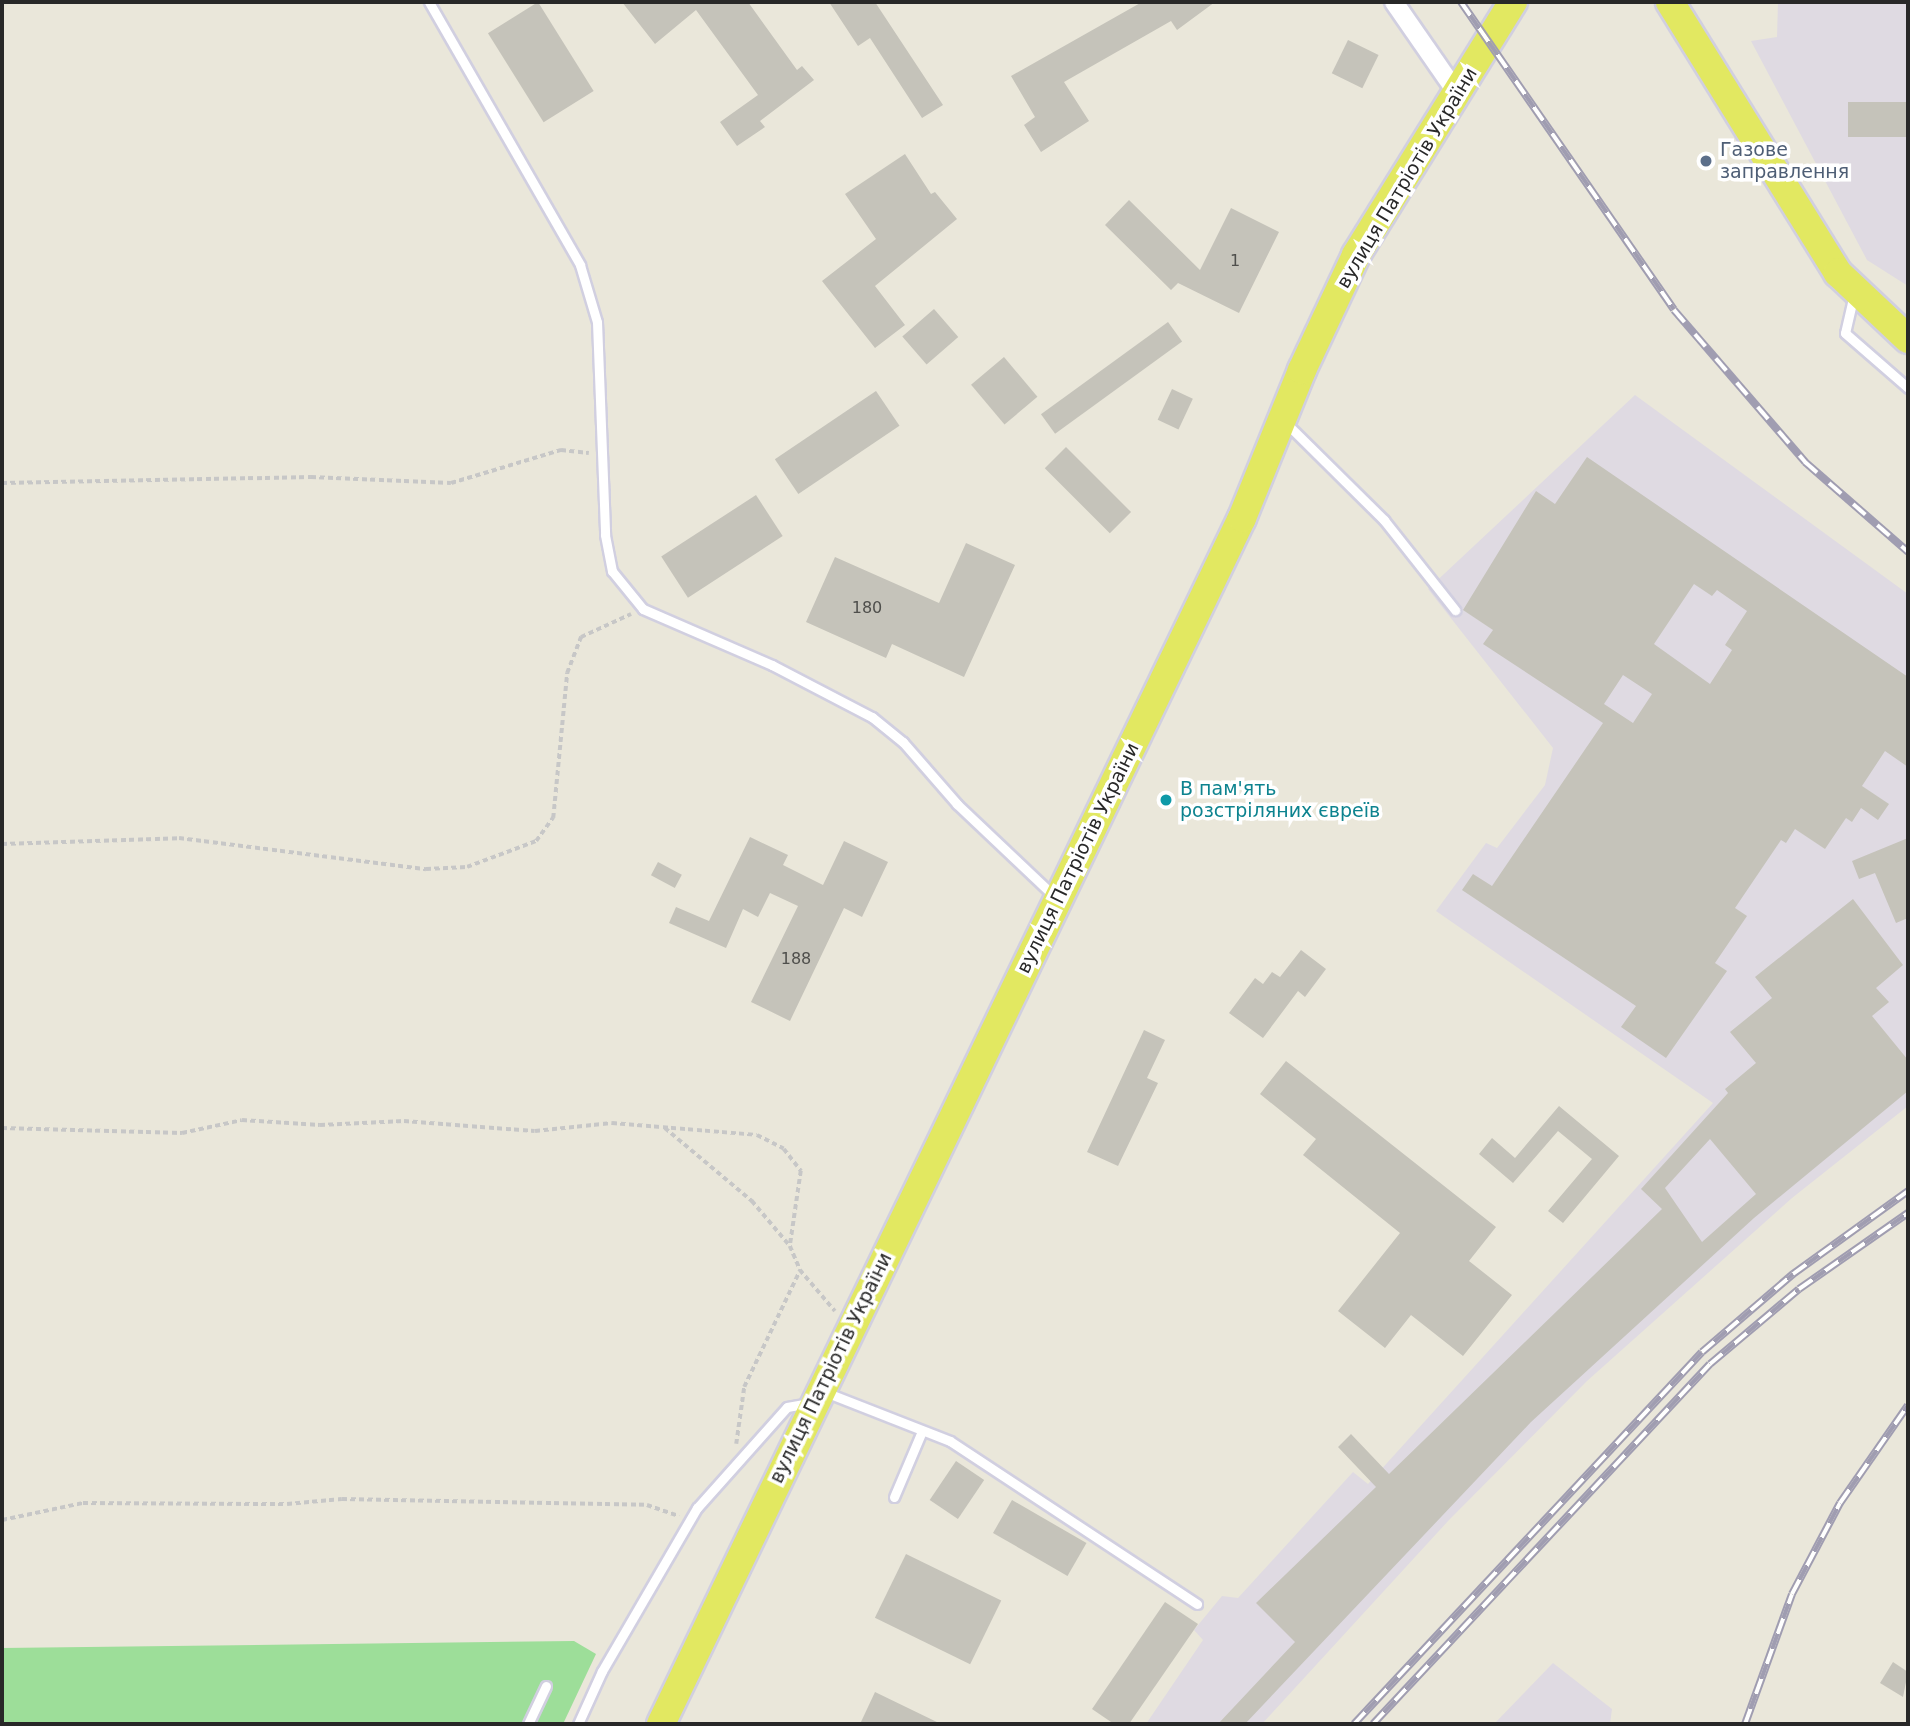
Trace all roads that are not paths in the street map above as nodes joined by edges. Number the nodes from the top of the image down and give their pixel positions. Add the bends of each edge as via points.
1 (429, 2) edge
2 (1394, 2) edge
3 (1513, 2) edge
4 (1670, 2) edge
5 (1457, 93) junction
6 (1855, 289) junction
7 (1908, 339) edge
8 (1908, 388) edge
9 (1282, 419) junction
10 (1455, 611) dead end
11 (1058, 900) junction
12 (818, 1396) junction
13 (922, 1431) junction
14 (894, 1497) dead end
15 (1197, 1604) dead end
16 (546, 1686) dead end
17 (528, 1724) edge
18 (578, 1724) edge
19 (661, 1724) edge

1 - 11 lane via 580,265 597,323 605,535 612,571 643,609 772,665 872,717
2 - 5 street
3 - 5 main road, вулиця Патріотів України
4 - 6 main road via 1838,273
5 - 9 main road, вулиця Патріотів України via 1356,255
6 - 7 main road
6 - 8 lane via 1845,333
9 - 10 lane via 1384,520
9 - 11 main road, вулиця Патріотів України via 1242,518
11 - 12 main road, вулиця Патріотів України
12 - 13 lane
12 - 18 lane via 787,1407 691,1519 602,1671
12 - 19 main road, вулиця Патріотів України
13 - 14 lane
13 - 15 lane via 950,1441
16 - 17 lane

